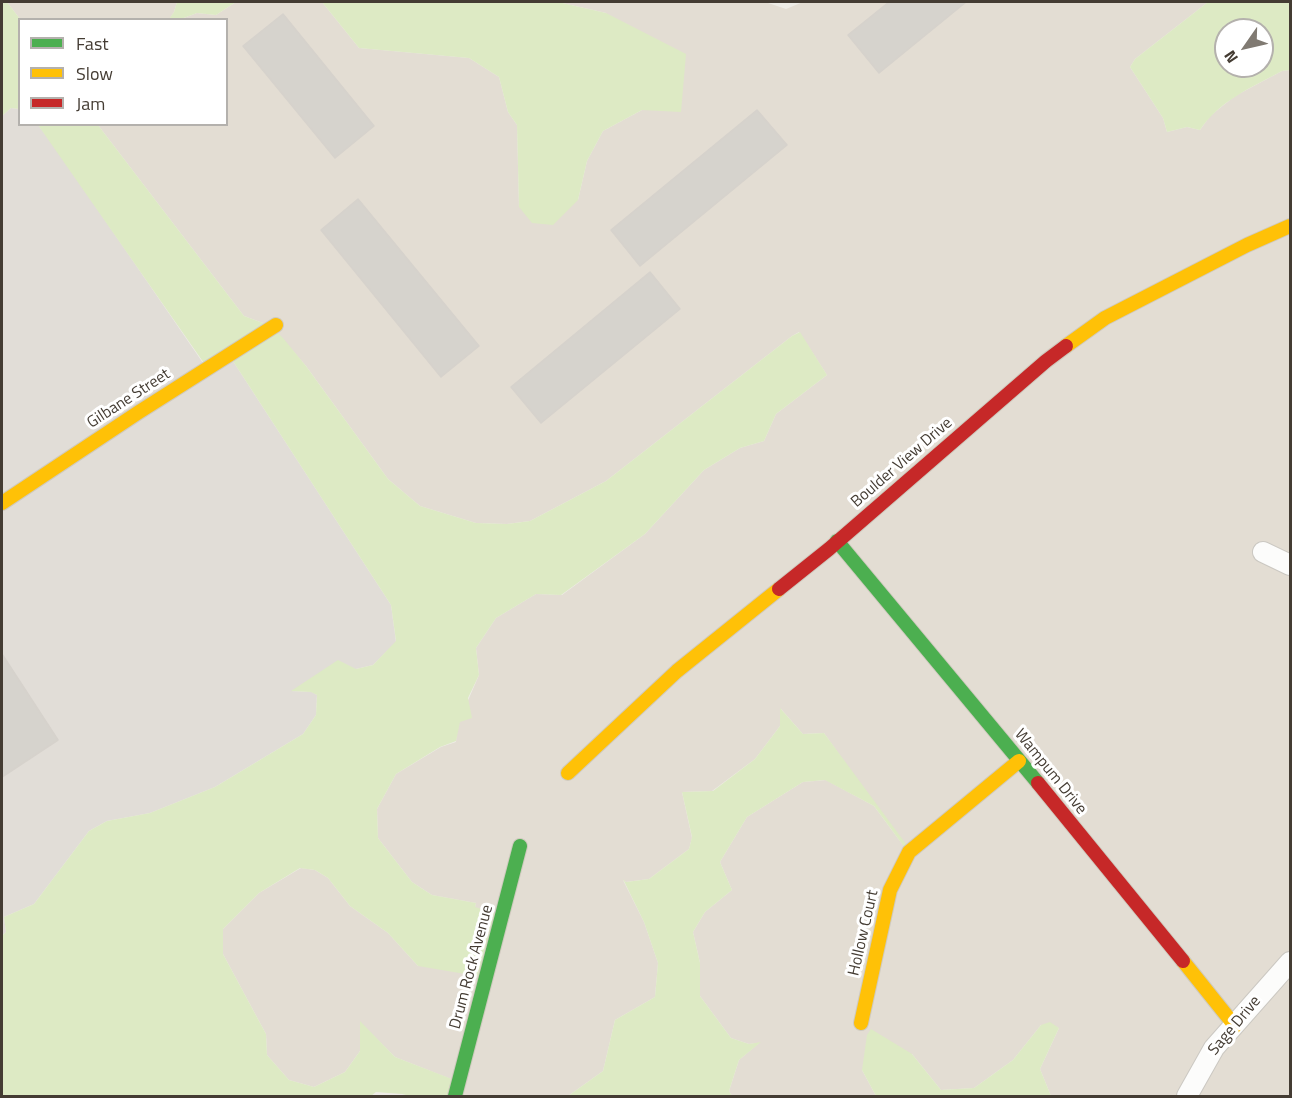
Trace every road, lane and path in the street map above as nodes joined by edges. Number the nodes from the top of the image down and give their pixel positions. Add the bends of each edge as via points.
1 (1290, 226) edge
2 (276, 325) dead end
3 (2, 503) edge
4 (837, 541) junction
5 (1263, 552) dead end
6 (1290, 566) edge
7 (1019, 761) junction
8 (568, 772) dead end
9 (520, 846) dead end
10 (1290, 962) edge
11 (861, 1023) dead end
12 (1235, 1026) junction
13 (454, 1096) edge
14 (1187, 1096) edge

1 - 4 street, Boulder View Drive via 1105,318 1046,361
2 - 3 street, Gilbane Street
4 - 7 street, Wampum Drive
4 - 8 street, Boulder View Drive via 677,671
5 - 6 street
7 - 11 street, Hollow Court via 909,852 890,890
7 - 12 street, Wampum Drive
9 - 13 street, Drum Rock Avenue
10 - 12 street, Sage Drive
12 - 14 street, Sage Drive via 1214,1048

